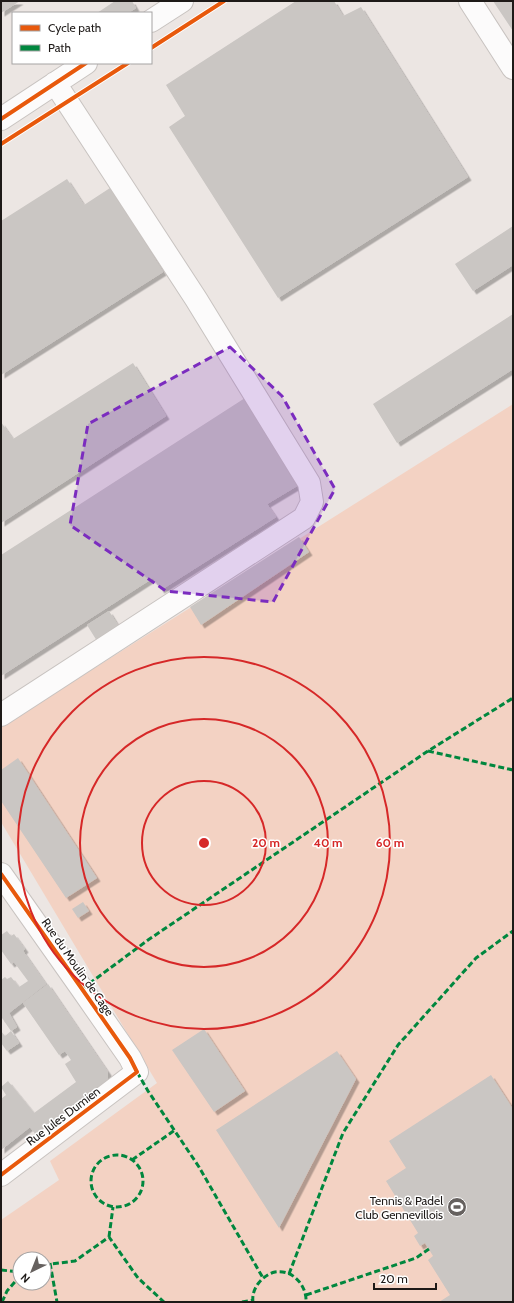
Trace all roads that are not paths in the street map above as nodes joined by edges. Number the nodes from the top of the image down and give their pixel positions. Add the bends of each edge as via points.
1 (470, 1) edge
2 (84, 64) edge
3 (513, 68) edge
4 (55, 83) junction
5 (1, 119) edge
6 (1, 715) edge
7 (1, 874) edge
8 (137, 1072) joint
9 (1, 1175) edge

1 - 3 street
2 - 4 street
4 - 5 street
4 - 6 street via 196,299 309,483 312,502 304,518
7 - 8 street, Rue du Moulin de Cage via 130,1058
8 - 9 street, Rue Jules Dumien

